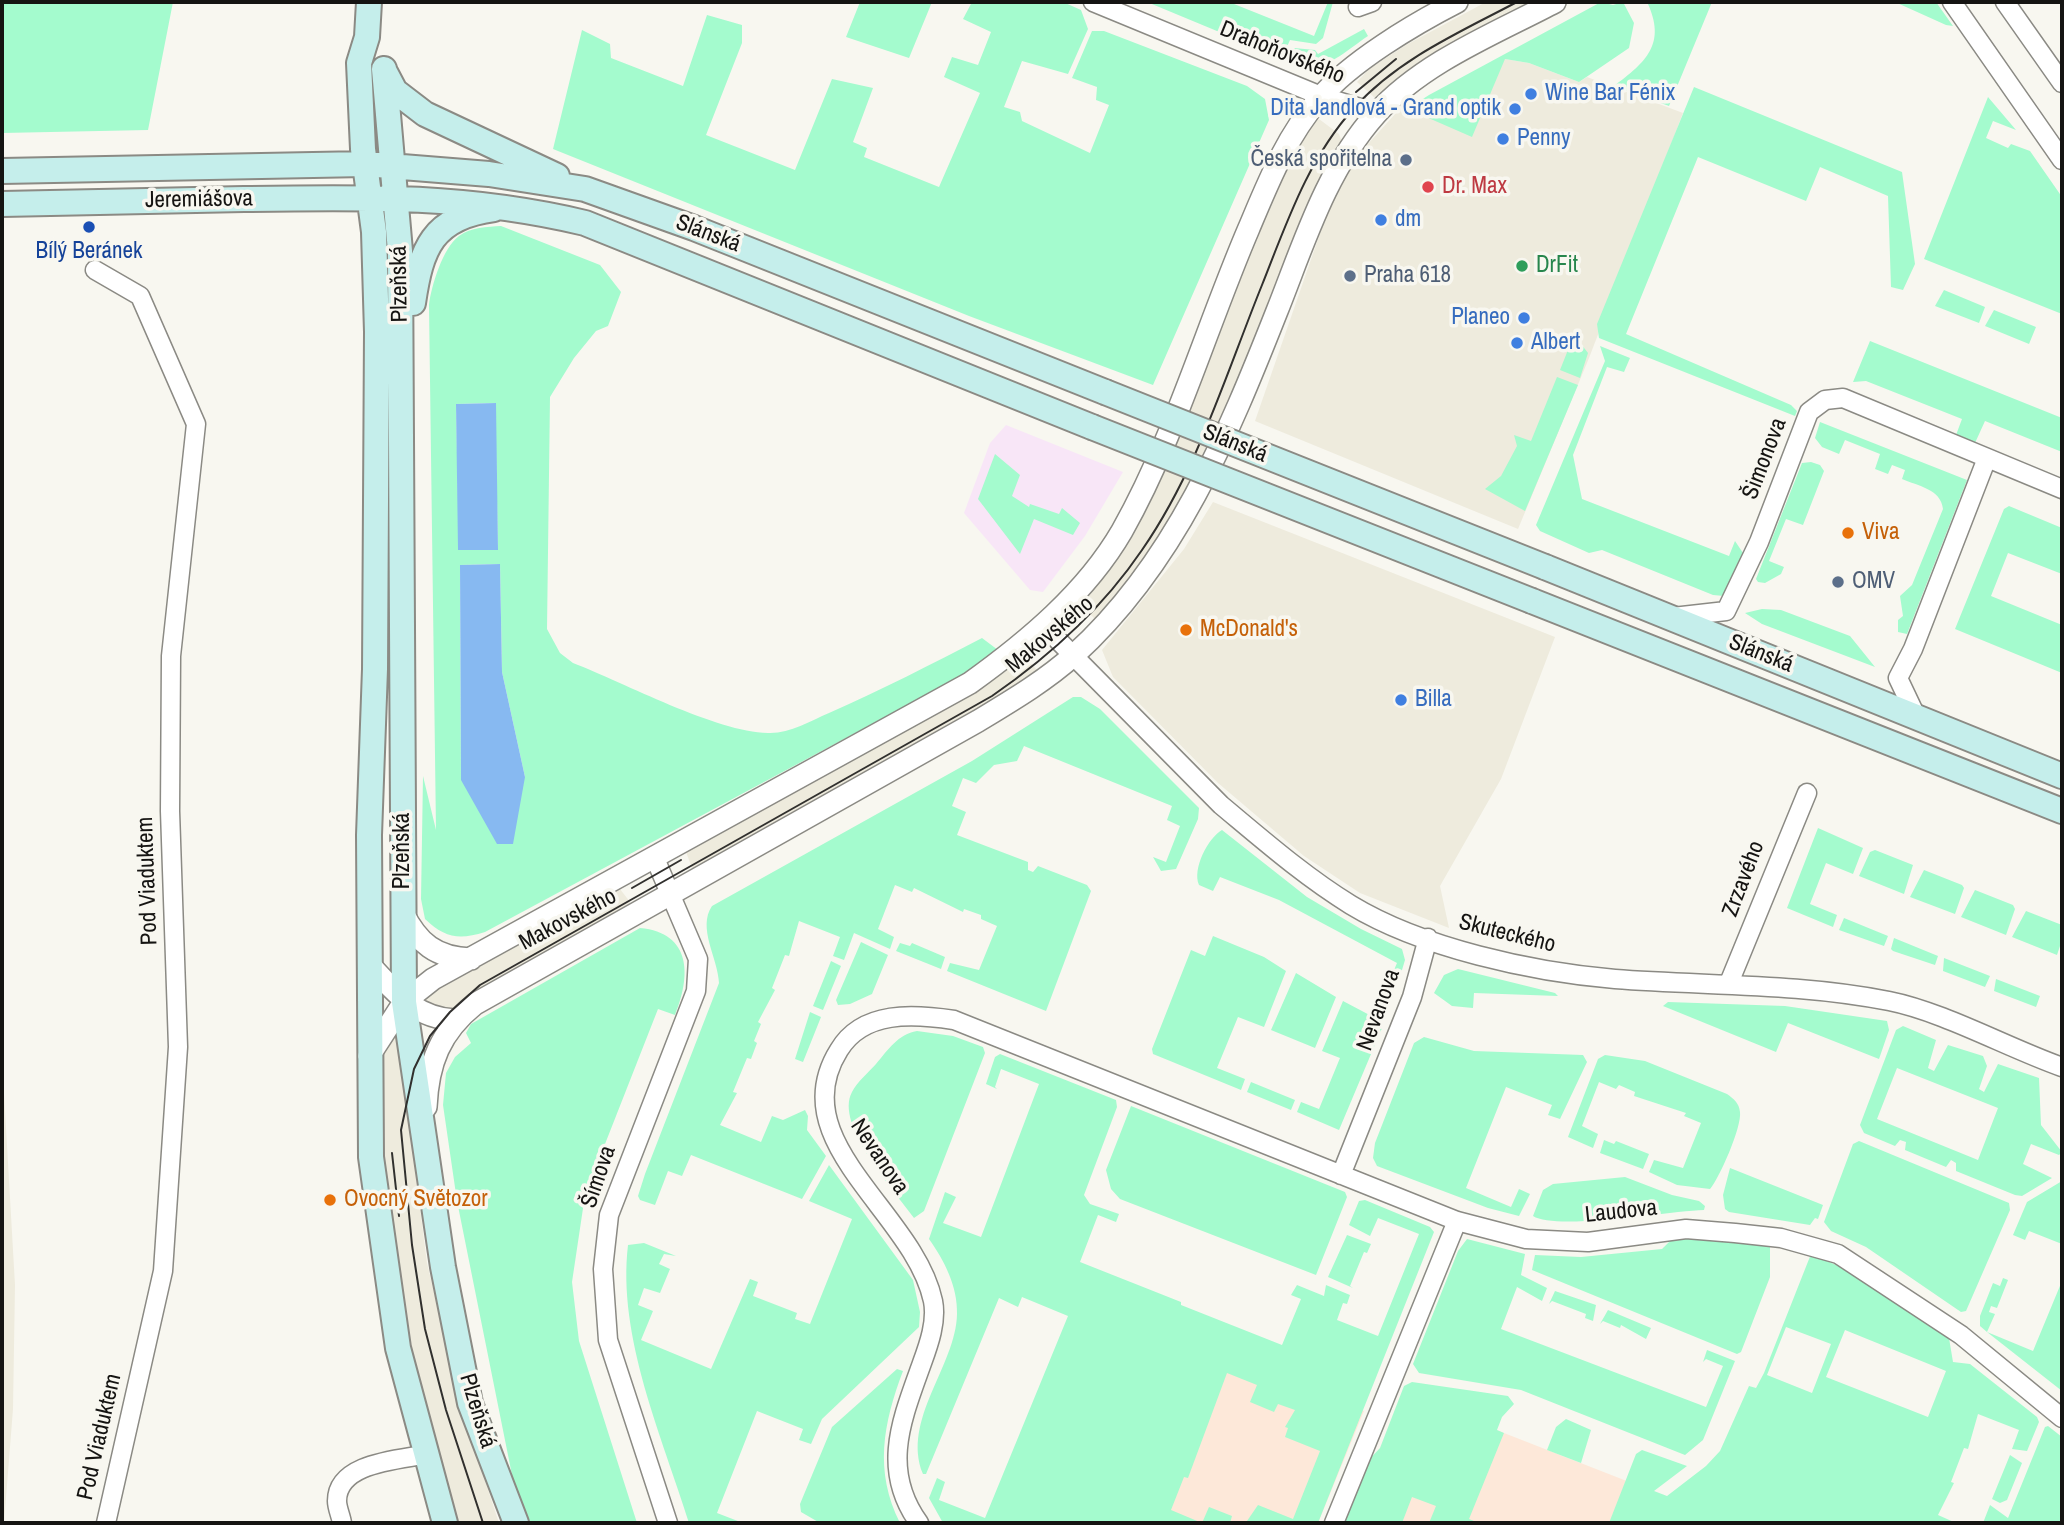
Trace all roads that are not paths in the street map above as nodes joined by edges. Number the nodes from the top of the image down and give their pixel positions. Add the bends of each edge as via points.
1 (369, 2) edge
2 (1093, 2) edge
3 (1457, 2) edge
4 (1555, 2) edge
5 (1952, 2) edge
6 (2004, 2) edge
7 (367, 37) junction
8 (384, 69) junction
9 (2062, 83) edge
10 (1321, 96) junction
11 (1377, 113) junction
12 (2062, 160) edge
13 (365, 164) junction
14 (393, 166) junction
15 (2, 172) edge
16 (585, 190) junction
17 (370, 197) junction
18 (396, 198) junction
19 (2, 204) edge
20 (510, 206) junction
21 (95, 270) dead end
22 (401, 384) junction
23 (1987, 458) junction
24 (2062, 489) edge
25 (1670, 618) junction
26 (1044, 625) junction
27 (1073, 656) junction
28 (1916, 716) junction
29 (2062, 776) edge
30 (1807, 793) dead end
31 (2062, 811) edge
32 (654, 856) junction
33 (671, 895) junction
34 (402, 911) junction
35 (1428, 938) junction
36 (471, 959) junction
37 (369, 964) junction
38 (1729, 983) junction
39 (404, 1002) junction
40 (455, 1020) junction
41 (369, 1056) junction
42 (2062, 1067) edge
43 (425, 1141) junction
44 (1341, 1175) junction
45 (1457, 1221) junction
46 (2062, 1418) edge
47 (428, 1454) junction
48 (106, 1523) edge
49 (342, 1523) edge
50 (445, 1523) edge
51 (516, 1523) edge
52 (668, 1523) edge
53 (919, 1523) edge
54 (1335, 1523) edge

1 - 7 main road, Plzeňská
2 - 10 street, Drahoňovského
3 - 10 street, Makovského via 1377,50
4 - 11 street, Makovského via 1420,74
5 - 12 street
6 - 9 street
7 - 8 main road, Plzeňská
7 - 13 main road, Plzeňská via 359,63
8 - 14 main road, Plzeňská
8 - 16 main road via 396,91 425,114
10 - 11 street, Drahoňovského
10 - 26 street, Makovského via 1284,148 1267,185 1152,475 1105,557
11 - 27 street, Makovského via 1327,185 1233,421 1176,529 1113,617
13 - 14 main road
13 - 15 main road, Jeremiášova
13 - 17 main road, Plzeňská
14 - 16 main road, Slánská via 489,174
14 - 18 main road, Plzeňská
16 - 25 main road, Slánská, bridge via 701,230
17 - 18 main road, Jeremiášova
17 - 19 main road, Jeremiášova
17 - 37 main road, Plzeňská via 377,345
18 - 20 main road, Slánská
18 - 22 main road, Plzeňská
20 - 22 main road via 459,219 426,247 418,264
20 - 31 main road, Slánská, bridge via 585,223
21 - 48 street, Pod Viaduktem via 139,296 196,424 171,656 170,811 178,1047 163,1271
22 - 34 main road, Plzeňská
23 - 24 street, Šimonova
23 - 25 street, Šimonova via 1843,398 1825,400 1809,412 1759,542 1726,611
23 - 28 street via 1898,678
25 - 28 main road, Slánská
26 - 27 street, Skuteckého
26 - 32 street, Makovského via 970,683
27 - 33 street, Makovského via 978,721
27 - 35 street, Skuteckého via 1221,805 1290,864 1353,906
28 - 29 main road, Slánská
30 - 38 street, Zrzavého
32 - 33 street, Šímova
32 - 36 street, Makovského
33 - 40 street, Makovského via 494,990
33 - 52 street, Šímova via 698,958 696,991 609,1215 603,1269 608,1339
34 - 36 street via 414,935 433,950 446,957
34 - 39 main road, Plzeňská
35 - 38 street, Skuteckého via 1490,958 1567,974
35 - 44 street, Nevanova via 1412,998
36 - 39 street, Makovského via 433,979
37 - 39 street
37 - 41 main road, Plzeňská
38 - 42 street, Skuteckého via 1892,1001
39 - 40 street via 421,1013
39 - 41 street, Makovského
39 - 43 main road, Plzeňská
40 - 43 street, Makovského via 431,1063
41 - 47 main road, Plzeňská via 371,1157 384,1264 398,1348
43 - 51 main road, Plzeňská via 443,1267 470,1403
44 - 45 street, Nevanova
44 - 53 street, Nevanova via 954,1020 900,1016 864,1025 842,1044 828,1067 825,1121 850,1166 923,1266 933,1304 931,1339 899,1428 904,1502
45 - 46 street, Laudova via 1526,1240 1588,1242 1686,1229 1781,1238 1838,1254 1961,1335
45 - 54 street
47 - 49 street via 363,1468 343,1480 337,1500
47 - 50 main road, Plzeňská

